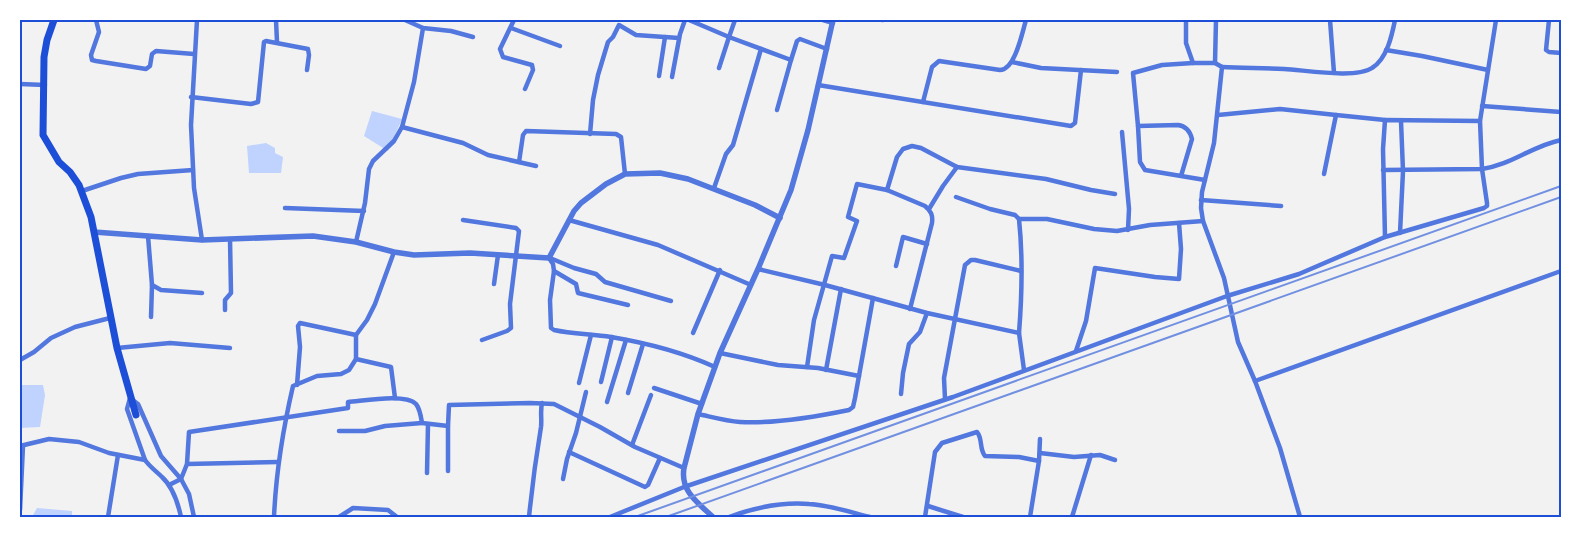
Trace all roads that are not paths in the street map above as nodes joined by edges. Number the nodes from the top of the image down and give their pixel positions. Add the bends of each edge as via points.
1 (54, 20) edge
2 (96, 20) edge
3 (197, 20) edge
4 (276, 20) edge
5 (405, 20) edge
6 (514, 20) edge
7 (685, 20) edge
8 (689, 20) edge
9 (734, 20) edge
10 (823, 20) edge
11 (1026, 20) edge
12 (1186, 20) edge
13 (1216, 20) edge
14 (1330, 20) edge
15 (1395, 20) edge
16 (1496, 20) edge
17 (1550, 20) edge
18 (620, 22) edge
19 (833, 22) edge
20 (423, 28) junction
21 (511, 28) junction
22 (473, 37) dead end
23 (664, 37) junction
24 (730, 37) junction
25 (679, 38) junction
26 (277, 42) junction
27 (560, 46) dead end
28 (761, 49) junction
29 (827, 50) junction
30 (1386, 50) junction
31 (1561, 53) edge
32 (194, 54) junction
33 (791, 60) junction
34 (1012, 62) junction
35 (1193, 63) junction
36 (1215, 63) junction
37 (1222, 67) junction
38 (719, 68) dead end
39 (307, 70) dead end
40 (1081, 70) junction
41 (1488, 70) junction
42 (1117, 72) dead end
43 (1334, 73) junction
44 (659, 76) dead end
45 (672, 77) dead end
46 (20, 84) edge
47 (45, 85) junction
48 (818, 85) junction
49 (524, 89) dead end
50 (191, 97) junction
51 (923, 102) junction
52 (1482, 106) junction
53 (777, 110) dead end
54 (1561, 112) edge
55 (1218, 115) junction
56 (1336, 115) junction
57 (1385, 120) junction
58 (1401, 121) junction
59 (1480, 121) junction
60 (1138, 126) junction
61 (402, 127) junction
62 (1122, 132) dead end
63 (590, 134) junction
64 (1561, 140) edge
65 (519, 162) junction
66 (536, 166) dead end
67 (957, 167) junction
68 (1482, 169) junction
69 (193, 170) junction
70 (1383, 170) junction
71 (1402, 171) junction
72 (625, 174) junction
73 (1324, 174) dead end
74 (1181, 176) junction
75 (1204, 180) junction
76 (714, 188) junction
77 (886, 190) junction
78 (82, 191) junction
79 (1115, 194) dead end
80 (956, 197) dead end
81 (1201, 200) junction
82 (1281, 206) dead end
83 (285, 208) dead end
84 (929, 209) junction
85 (364, 211) junction
86 (780, 218) junction
87 (1019, 219) junction
88 (464, 220) dead end
89 (569, 220) junction
90 (1203, 221) junction
91 (1179, 223) junction
92 (1128, 230) junction
93 (94, 232) junction
94 (1400, 233) junction
95 (148, 236) junction
96 (1385, 237) junction
97 (230, 238) junction
98 (202, 240) junction
99 (356, 242) junction
100 (927, 244) junction
101 (394, 252) junction
102 (498, 255) junction
103 (517, 255) junction
104 (549, 258) junction
105 (896, 266) dead end
106 (758, 269) junction
107 (720, 270) junction
108 (1021, 271) junction
109 (554, 272) junction
110 (1561, 272) edge
111 (494, 284) dead end
112 (825, 284) junction
113 (152, 285) junction
114 (751, 285) junction
115 (841, 289) junction
116 (202, 293) dead end
117 (1227, 296) junction
118 (874, 298) junction
119 (671, 301) dead end
120 (628, 306) dead end
121 (910, 309) junction
122 (225, 310) dead end
123 (927, 313) junction
124 (151, 317) dead end
125 (110, 318) junction
126 (954, 319) junction
127 (693, 333) dead end
128 (1019, 333) junction
129 (356, 335) junction
130 (590, 335) junction
131 (612, 337) junction
132 (482, 340) dead end
133 (626, 340) junction
134 (643, 344) junction
135 (117, 348) junction
136 (230, 348) dead end
137 (1076, 350) junction
138 (720, 353) junction
139 (356, 359) junction
140 (20, 360) edge
141 (715, 367) junction
142 (807, 367) junction
143 (826, 370) junction
144 (1024, 370) junction
145 (859, 376) junction
146 (1255, 381) junction
147 (601, 382) dead end
148 (579, 383) dead end
149 (297, 385) junction
150 (654, 388) dead end
151 (586, 392) dead end
152 (628, 393) dead end
153 (901, 394) dead end
154 (651, 395) dead end
155 (130, 398) junction
156 (395, 398) junction
157 (945, 399) junction
158 (607, 402) dead end
159 (542, 403) junction
160 (702, 404) junction
161 (698, 414) junction
162 (136, 415) dead end
163 (286, 417) junction
164 (579, 417) junction
165 (422, 423) junction
166 (428, 424) junction
167 (448, 426) junction
168 (339, 431) dead end
169 (1040, 439) dead end
170 (632, 445) junction
171 (21, 446) edge
172 (569, 452) junction
173 (1040, 453) junction
174 (118, 455) junction
175 (1091, 455) junction
176 (660, 458) junction
177 (145, 460) junction
178 (1115, 460) dead end
179 (1039, 461) junction
180 (278, 462) junction
181 (188, 464) junction
182 (684, 468) junction
183 (448, 471) dead end
184 (427, 473) dead end
185 (563, 479) dead end
186 (181, 480) junction
187 (170, 485) junction
188 (684, 487) junction
189 (928, 506) junction
190 (20, 510) edge
191 (108, 517) edge
192 (181, 517) edge
193 (194, 517) edge
194 (274, 517) edge
195 (339, 517) edge
196 (397, 517) edge
197 (529, 517) edge
198 (610, 517) edge
199 (713, 517) edge
200 (729, 517) edge
201 (870, 517) edge
202 (925, 517) edge
203 (963, 517) edge
204 (1030, 517) edge
205 (1072, 517) edge
206 (1300, 517) edge

1 - 47 main road via 44,57
2 - 32 street via 99,32 92,60 146,69 156,51
3 - 32 street
4 - 26 street
5 - 20 street
6 - 21 street
7 - 25 street
8 - 24 street
9 - 24 street
10 - 19 street
11 - 34 street
12 - 35 street via 1185,38
13 - 36 street
14 - 43 street
15 - 30 street
16 - 41 street
17 - 31 street via 1546,50
18 - 23 street via 636,35
18 - 63 street via 608,42 598,75
19 - 29 street
20 - 22 street
20 - 61 street
21 - 27 street
21 - 49 street via 500,49 503,56 532,65 533,70
23 - 25 street
23 - 44 street
24 - 28 street
24 - 38 street
25 - 45 street
26 - 39 street via 308,49
26 - 50 street via 264,42 258,102 251,104
28 - 33 street
28 - 76 street via 734,145 726,154
29 - 33 street via 798,40
29 - 48 street
30 - 41 street
30 - 43 street via 1372,69
32 - 50 street
33 - 53 street
34 - 40 street via 1041,68
34 - 51 street via 1003,70 944,61 935,63
35 - 36 street
35 - 60 street via 1162,65 1133,73
36 - 37 street
37 - 43 street
37 - 55 street
40 - 42 street
40 - 51 street via 1075,123 1071,126
41 - 52 street
46 - 47 street
47 - 78 main road via 43,135
48 - 51 street
48 - 86 street via 791,190
50 - 69 street
52 - 54 street
52 - 59 street
55 - 56 street via 1280,109
55 - 75 street
56 - 57 street
56 - 73 street
57 - 58 street
57 - 70 street
58 - 59 street
58 - 71 street
59 - 68 street
60 - 74 street via 1142,167 1150,172
60 - 74 street via 1178,125 1191,133
61 - 65 street via 463,143 488,156
61 - 85 street via 369,169
62 - 92 street
63 - 65 street via 526,132
63 - 72 street via 620,135
64 - 68 street via 1538,147 1500,166
65 - 66 street
67 - 77 street via 921,148 906,147 897,158
67 - 79 street via 1046,179
67 - 84 street
68 - 71 street
68 - 94 street via 1487,206
69 - 78 street via 138,174
69 - 98 street
70 - 71 street
70 - 96 street
71 - 94 street
72 - 76 street via 671,174
72 - 89 street via 588,197
74 - 75 street
75 - 81 street
76 - 86 street
77 - 84 street
77 - 112 street via 857,184 848,217 856,221 844,258 832,256
78 - 93 main road
80 - 87 street
81 - 82 street
81 - 90 street
83 - 85 street
84 - 100 street via 932,223
85 - 99 street
86 - 106 street
87 - 92 street via 1047,219 1108,231
87 - 108 street
88 - 103 street via 518,230
89 - 104 street
89 - 107 street via 658,245
90 - 91 street
90 - 117 street via 1224,278
91 - 92 street via 1144,225
91 - 137 street via 1179,279 1095,268 1086,321
93 - 95 street
93 - 125 main road
94 - 96 street
95 - 98 street
95 - 113 street
96 - 117 street via 1299,274
97 - 98 street
97 - 99 street via 313,236
97 - 122 street via 231,293 225,300
99 - 101 street
100 - 105 street via 902,238
100 - 121 street
101 - 102 street
101 - 129 street via 375,304
102 - 103 street
102 - 111 street
103 - 104 street
103 - 132 street via 510,304 511,328
104 - 109 street
104 - 119 street via 596,274 605,282
106 - 112 street
106 - 114 street
107 - 114 street
107 - 127 street
108 - 126 street via 975,260 965,264
108 - 128 street
109 - 120 street via 576,284 578,292
109 - 130 street via 550,300 552,329
110 - 146 street
112 - 115 street
112 - 142 street via 814,320
113 - 116 street via 161,290
113 - 124 street
114 - 138 street
115 - 118 street
115 - 143 street
117 - 137 street
117 - 146 street via 1238,342
118 - 121 street
118 - 145 street
121 - 123 street
123 - 126 street
123 - 153 street via 920,332 909,344
125 - 135 main road
125 - 140 street via 51,338
126 - 128 street
126 - 157 street via 944,378
128 - 144 street
129 - 139 street
129 - 149 street via 300,323
130 - 131 street
130 - 148 street
131 - 133 street
131 - 147 street
133 - 134 street
133 - 158 street
134 - 141 street via 683,354
134 - 152 street
135 - 136 street via 170,343
135 - 155 main road
137 - 144 street
138 - 141 street
138 - 142 street via 778,365
139 - 149 street via 349,370 341,374 317,376
139 - 156 street via 391,367
141 - 160 street
142 - 143 street
143 - 145 street
144 - 157 street
145 - 161 street via 854,403 848,410 808,418 749,422
146 - 206 street via 1280,448
149 - 163 street via 293,386
150 - 160 street
151 - 164 street
154 - 170 street
155 - 162 main road
155 - 177 street via 127,409
155 - 186 street via 138,404 161,456
156 - 163 street via 348,402 348,408
156 - 165 street via 410,400 417,405
157 - 188 street
159 - 164 street via 559,406
159 - 167 street via 449,405
159 - 197 street
160 - 161 street
161 - 182 street
163 - 180 street
163 - 181 street via 189,432
164 - 170 street
164 - 172 street
165 - 166 street
165 - 168 street
166 - 167 street
166 - 184 street
167 - 183 street
169 - 173 street
170 - 176 street
171 - 174 street via 49,439 79,442
171 - 190 street
172 - 176 street via 645,487
172 - 185 street
173 - 175 street via 1070,457
173 - 179 street
174 - 177 street
174 - 191 street
175 - 178 street
175 - 205 street
176 - 182 street
177 - 187 street
179 - 189 street via 985,456 977,432 942,444 935,452
179 - 204 street
180 - 181 street
180 - 194 street
181 - 186 street
182 - 188 street
186 - 187 street
186 - 193 street via 189,494
187 - 192 street
188 - 198 street
188 - 199 street
189 - 202 street
189 - 203 street
195 - 196 street via 353,508 388,510
200 - 201 street via 748,510 794,503

